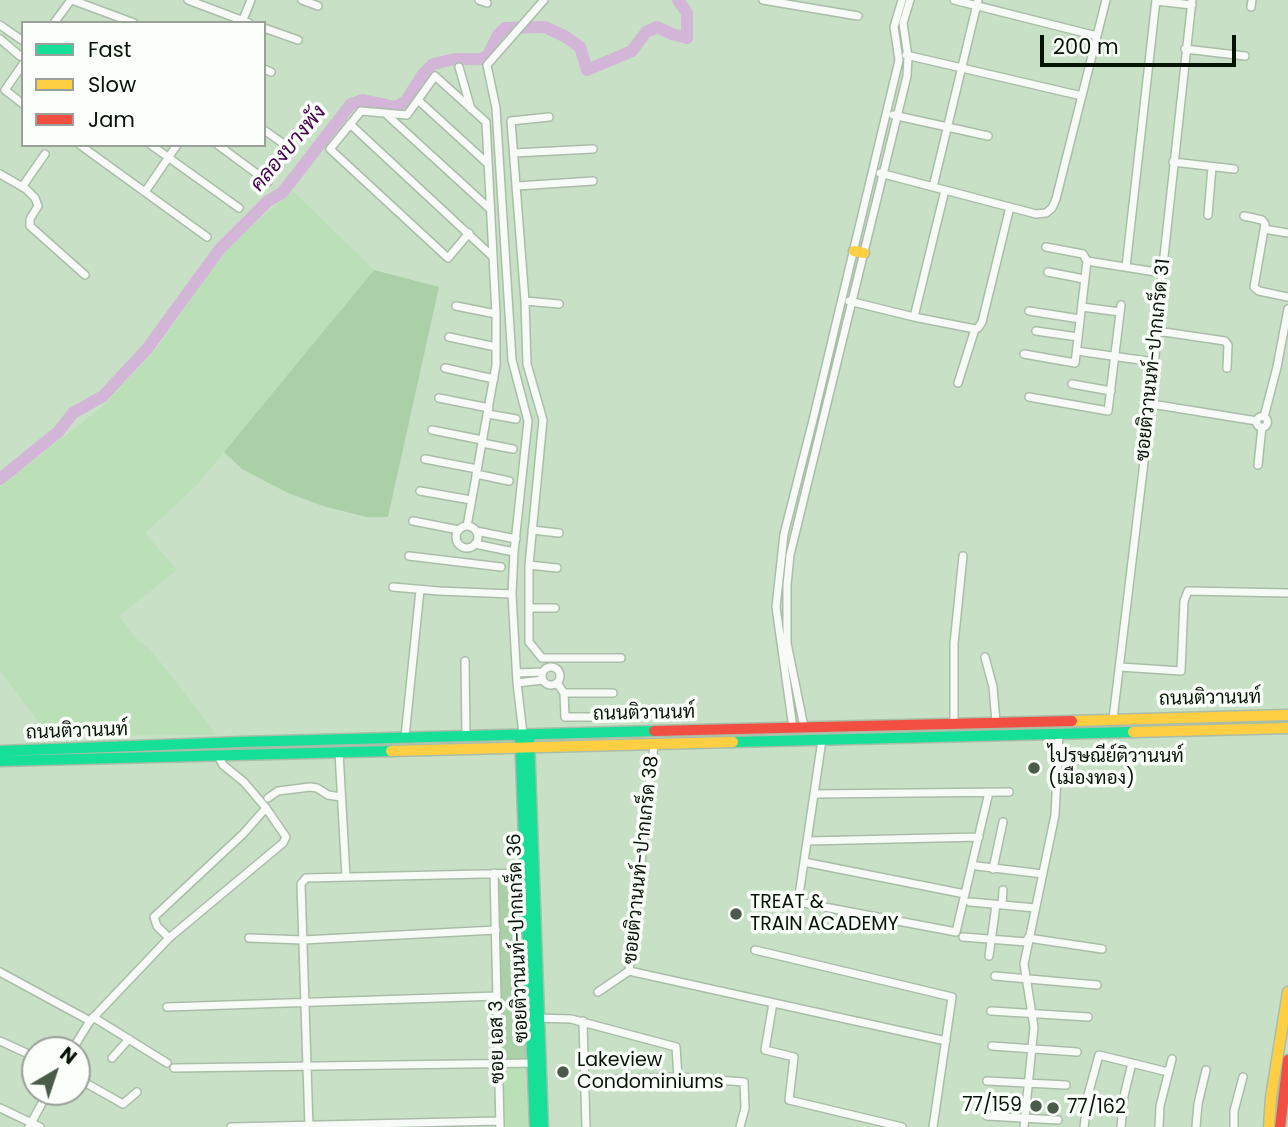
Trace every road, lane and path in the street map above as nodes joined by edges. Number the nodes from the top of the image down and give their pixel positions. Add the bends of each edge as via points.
1 (72, 0) edge
2 (188, 0) edge
3 (251, 0) edge
4 (302, 0) edge
5 (544, 0) edge
6 (763, 0) edge
7 (902, 0) edge
8 (910, 0) edge
9 (954, 0) edge
10 (1106, 0) edge
11 (1156, 1) edge
12 (978, 3) edge
13 (1192, 3) edge
14 (815, 4) edge
15 (318, 6) dead end
16 (858, 16) dead end
17 (56, 21) edge
18 (129, 21) edge
19 (241, 21) edge
20 (244, 21) edge
21 (0, 26) edge
22 (266, 29) edge
23 (1097, 36) junction
24 (0, 39) edge
25 (21, 40) edge
26 (298, 40) dead end
27 (1185, 49) junction
28 (898, 55) junction
29 (908, 55) junction
30 (1245, 57) dead end
31 (21, 60) edge
32 (21, 63) edge
33 (459, 67) dead end
34 (962, 68) junction
35 (1082, 96) junction
36 (418, 100) junction
37 (21, 102) edge
38 (472, 109) junction
39 (386, 113) junction
40 (886, 114) junction
41 (897, 116) junction
42 (549, 117) dead end
43 (350, 124) junction
44 (946, 128) junction
45 (266, 131) edge
46 (988, 136) dead end
47 (281, 142) dead end
48 (83, 147) edge
49 (154, 147) edge
50 (176, 147) edge
51 (221, 147) edge
52 (593, 149) dead end
53 (514, 153) junction
54 (45, 154) dead end
55 (168, 158) junction
56 (1174, 162) junction
57 (487, 163) junction
58 (1212, 167) junction
59 (1234, 169) dead end
60 (872, 170) junction
61 (0, 174) edge
62 (883, 174) junction
63 (268, 181) dead end
64 (593, 181) dead end
65 (517, 186) junction
66 (22, 187) junction
67 (933, 187) junction
68 (944, 190) junction
69 (145, 192) junction
70 (1010, 207) junction
71 (239, 208) dead end
72 (490, 209) junction
73 (1208, 215) dead end
74 (1244, 216) dead end
75 (1264, 229) junction
76 (1288, 231) edge
77 (468, 233) junction
78 (207, 236) dead end
79 (1046, 247) dead end
80 (859, 252) junction
81 (492, 256) junction
82 (1087, 261) junction
83 (1126, 267) junction
84 (1048, 272) dead end
85 (1162, 273) junction
86 (85, 275) dead end
87 (1084, 279) junction
88 (1288, 297) edge
89 (842, 299) junction
90 (525, 301) junction
91 (852, 302) junction
92 (559, 304) dead end
93 (456, 306) dead end
94 (1082, 307) junction
95 (1288, 309) edge
96 (1029, 310) dead end
97 (496, 314) junction
98 (914, 317) junction
99 (1080, 319) junction
100 (975, 330) junction
101 (1036, 331) dead end
102 (1157, 331) junction
103 (449, 337) dead end
104 (1078, 337) junction
105 (496, 347) junction
106 (1077, 351) junction
107 (1024, 354) dead end
108 (1115, 357) junction
109 (1154, 362) junction
110 (444, 368) dead end
111 (1227, 368) dead end
112 (494, 379) junction
113 (958, 383) dead end
114 (1072, 384) dead end
115 (1111, 391) junction
116 (1029, 397) dead end
117 (439, 398) dead end
118 (1151, 404) junction
119 (488, 411) junction
120 (516, 419) dead end
121 (1261, 421) junction
122 (432, 430) dead end
123 (482, 441) junction
124 (513, 449) dead end
125 (425, 459) dead end
126 (1258, 465) dead end
127 (477, 472) junction
128 (509, 481) dead end
129 (421, 491) dead end
130 (471, 500) junction
131 (413, 521) dead end
132 (467, 526) junction
133 (458, 530) junction
134 (533, 530) junction
135 (476, 531) junction
136 (559, 533) dead end
137 (516, 538) junction
138 (475, 544) junction
139 (463, 547) junction
140 (514, 552) junction
141 (409, 556) dead end
142 (963, 556) dead end
143 (461, 564) junction
144 (529, 565) junction
145 (501, 567) dead end
146 (557, 568) dead end
147 (393, 587) dead end
148 (420, 590) junction
149 (1288, 593) edge
150 (512, 594) junction
151 (528, 608) junction
152 (555, 608) dead end
153 (985, 657) dead end
154 (542, 658) junction
155 (621, 658) dead end
156 (465, 661) dead end
157 (1120, 667) junction
158 (545, 673) junction
159 (517, 674) junction
160 (517, 683) junction
161 (557, 683) junction
162 (564, 693) junction
163 (613, 693) dead end
164 (1288, 715) edge
165 (611, 717) dead end
166 (1113, 719) junction
167 (996, 722) junction
168 (954, 723) junction
169 (801, 727) junction
170 (1288, 728) edge
171 (1113, 733) junction
172 (524, 734) junction
173 (1059, 734) junction
174 (466, 736) junction
175 (405, 737) junction
176 (807, 740) junction
177 (822, 740) junction
178 (654, 745) junction
179 (525, 748) junction
180 (0, 751) edge
181 (339, 752) junction
182 (121, 753) junction
183 (218, 756) junction
184 (0, 761) edge
185 (989, 792) junction
186 (1009, 792) dead end
187 (815, 794) junction
188 (341, 797) junction
189 (268, 798) dead end
190 (266, 808) junction
191 (1003, 822) dead end
192 (979, 836) junction
193 (808, 841) junction
194 (804, 862) junction
195 (977, 866) dead end
196 (993, 869) junction
197 (530, 872) junction
198 (494, 873) junction
199 (1043, 874) junction
200 (346, 877) junction
201 (1003, 890) dead end
202 (965, 894) junction
203 (970, 902) dead end
204 (999, 905) junction
205 (1035, 908) junction
206 (496, 930) junction
207 (963, 937) dead end
208 (249, 938) dead end
209 (169, 939) junction
210 (992, 939) junction
211 (303, 940) junction
212 (1028, 940) junction
213 (1102, 949) dead end
214 (755, 950) dead end
215 (989, 956) dead end
216 (629, 971) junction
217 (0, 972) edge
218 (995, 976) dead end
219 (1027, 979) junction
220 (1097, 985) dead end
221 (598, 992) dead end
222 (1288, 992) edge
223 (497, 996) junction
224 (304, 1003) junction
225 (773, 1003) junction
226 (167, 1007) dead end
227 (991, 1012) dead end
228 (1033, 1014) junction
229 (1088, 1017) dead end
230 (535, 1018) junction
231 (91, 1019) junction
232 (583, 1021) junction
233 (81, 1036) edge
234 (129, 1039) junction
235 (0, 1041) edge
236 (946, 1041) junction
237 (992, 1046) dead end
238 (1032, 1049) junction
239 (21, 1051) edge
240 (1077, 1052) dead end
241 (112, 1058) dead end
242 (1172, 1059) dead end
243 (1288, 1060) edge
244 (167, 1063) dead end
245 (499, 1063) junction
246 (536, 1063) junction
247 (1132, 1063) junction
248 (306, 1066) junction
249 (174, 1068) dead end
250 (1206, 1070) dead end
251 (1168, 1072) junction
252 (678, 1077) junction
253 (1243, 1077) dead end
254 (584, 1080) junction
255 (987, 1081) dead end
256 (1029, 1082) junction
257 (1066, 1085) dead end
258 (91, 1086) edge
259 (137, 1092) dead end
260 (40, 1106) edge
261 (0, 1108) edge
262 (987, 1116) dead end
263 (1058, 1120) dead end
264 (1025, 1123) edge
265 (500, 1124) edge
266 (30, 1125) edge
267 (309, 1126) edge
268 (40, 1127) edge
269 (231, 1127) edge
270 (535, 1127) edge
271 (543, 1127) edge
272 (586, 1127) edge
273 (740, 1127) edge
274 (902, 1127) edge
275 (933, 1127) edge
276 (1084, 1127) edge
277 (1121, 1127) edge
278 (1159, 1127) edge
279 (1196, 1127) edge
280 (1234, 1127) edge
281 (1269, 1127) edge
282 (1280, 1127) edge

1 - 17 street
1 - 18 street
2 - 19 street
3 - 20 street
4 - 15 street
5 - 137 street via 487,65 496,108 512,360 528,421
6 - 14 street
7 - 28 street via 894,27
8 - 29 street via 903,23
9 - 12 street
10 - 23 street
11 - 13 street
11 - 83 street
12 - 23 street
12 - 34 street
13 - 27 street, ซอยติวานนท์-ปากเกร็ด 31
14 - 16 street
21 - 25 street
22 - 26 street
23 - 35 street
24 - 31 street
27 - 30 street
27 - 56 street, ซอยติวานนท์-ปากเกร็ด 31
28 - 29 street
28 - 40 street
29 - 34 street
29 - 41 street
32 - 37 street via 5,90
33 - 38 street
34 - 35 street
34 - 44 street
35 - 70 street via 1052,208 1036,214
36 - 38 street via 435,76
36 - 39 street via 407,115
36 - 57 street
38 - 57 street via 486,122
39 - 43 street via 361,111
39 - 72 street
40 - 41 street
40 - 60 street
41 - 44 street
41 - 62 street
42 - 53 street via 511,121
43 - 77 street
43 - 77 street via 330,149 448,258
44 - 46 street
44 - 67 street
45 - 47 street
48 - 69 street
49 - 55 street
50 - 55 street
51 - 63 street
52 - 53 street
53 - 65 street
54 - 66 street
55 - 69 street
55 - 71 street
56 - 58 street
56 - 85 street, ซอยติวานนท์-ปากเกร็ด 31
57 - 72 street
58 - 59 street
58 - 73 street
60 - 62 street
60 - 80 street
61 - 66 street
62 - 67 street
62 - 80 street
64 - 65 street
65 - 90 street
66 - 86 street via 38,202 30,226
67 - 68 street
68 - 70 street
68 - 98 street
69 - 78 street
70 - 100 street via 982,322
72 - 81 street
74 - 75 street via 1262,220
75 - 76 street
75 - 88 street via 1254,287
77 - 81 street
79 - 82 street via 1083,254
80 - 89 street
80 - 91 street
81 - 97 street
82 - 83 street
82 - 87 street
83 - 85 street
84 - 87 street
85 - 102 street, ซอยติวานนท์-ปากเกร็ด 31
87 - 94 street
89 - 91 street
89 - 169 street via 780,561 776,607
90 - 92 street
90 - 134 street via 527,364 543,420
91 - 98 street
91 - 169 street via 790,555 787,643
93 - 97 street
94 - 99 street
94 - 108 street via 1121,308
95 - 121 street
96 - 99 street
97 - 105 street
98 - 100 street
99 - 104 street
100 - 113 street
101 - 104 street
102 - 109 street, ซอยติวานนท์-ปากเกร็ด 31
102 - 111 street via 1225,341
103 - 105 street
104 - 106 street
105 - 112 street
106 - 107 street via 1075,363
106 - 108 street
108 - 109 street
108 - 115 street
109 - 118 street, ซอยติวานนท์-ปากเกร็ด 31
110 - 112 street
112 - 119 street
114 - 115 street
115 - 116 street via 1108,411
117 - 119 street
118 - 121 street
118 - 157 street, ซอยติวานนท์-ปากเกร็ด 31
119 - 120 street
119 - 123 street
121 - 126 street
122 - 123 street
123 - 124 street
123 - 127 street
125 - 127 street
127 - 128 street
127 - 130 street
129 - 130 street
130 - 132 street
131 - 133 street
132 - 133 street
132 - 135 street
133 - 139 street via 457,540
134 - 136 street
134 - 144 street
135 - 137 street
135 - 138 street
137 - 140 street
138 - 139 street
138 - 140 street
139 - 143 street
140 - 150 street
141 - 143 street
142 - 168 street via 954,644
143 - 145 street
144 - 146 street
144 - 151 street
147 - 148 street
148 - 150 street
148 - 175 street
149 - 157 street via 1188,591 1181,671
150 - 159 street
151 - 152 street
151 - 154 street via 529,642
153 - 167 street
154 - 155 street
154 - 158 street
156 - 174 street
157 - 166 street, ซอยติวานนท์-ปากเกร็ด 31
158 - 159 street
158 - 160 street
158 - 161 street via 550,685
158 - 161 street via 559,672
159 - 160 street
160 - 172 street
161 - 162 street
162 - 163 street
162 - 165 street via 565,717
164 - 166 main road, ถนนติวานนท์
166 - 167 main road, ถนนติวานนท์
166 - 171 main road
167 - 168 main road, ถนนติวานนท์
168 - 169 main road, ถนนติวานนท์
169 - 172 main road, ถนนติวานนท์
169 - 176 main road
170 - 171 main road, ถนนติวานนท์
171 - 173 main road, ถนนติวานนท์
172 - 174 main road, ถนนติวานนท์
172 - 179 main road, ซอยติวานนท์-ปากเกร็ด 36
173 - 177 main road, ถนนติวานนท์
173 - 199 street via 1055,815
174 - 175 main road, ถนนติวานนท์
175 - 182 main road, ถนนติวานนท์
176 - 177 main road, ถนนติวานนท์
176 - 178 main road, ถนนติวานนท์
177 - 187 street
178 - 179 main road, ถนนติวานนท์
178 - 216 street, ซอยติวานนท์-ปากเกร็ด 38
179 - 181 main road, ถนนติวานนท์
179 - 197 main road, ซอยติวานนท์-ปากเกร็ด 36
180 - 182 main road, ถนนติวานนท์
181 - 183 main road, ถนนติวานนท์
181 - 188 street
182 - 183 main road, ถนนติวานนท์
182 - 184 main road, ถนนติวานนท์
183 - 190 street
185 - 186 street
185 - 187 street
185 - 192 street
187 - 193 street
188 - 189 street via 310,787 278,791
188 - 200 street
190 - 209 street via 154,917
190 - 209 street via 286,837 284,844
191 - 196 street
192 - 193 street
192 - 202 street
193 - 194 street
194 - 202 street
194 - 202 street via 798,902 956,932
195 - 196 street
196 - 199 street
197 - 198 street
197 - 230 main road, ซอยติวานนท์-ปากเกร็ด 36
198 - 200 street
198 - 206 street, ซอย เอส 3
199 - 205 street
200 - 211 street via 306,878 302,884
201 - 204 street
203 - 204 street
204 - 205 street
204 - 210 street
205 - 212 street
206 - 211 street
206 - 223 street, ซอย เอส 3
207 - 210 street
208 - 211 street
209 - 231 street
210 - 212 street
210 - 215 street
211 - 224 street
212 - 213 street
212 - 219 street
214 - 236 street via 952,997
216 - 221 street
216 - 225 street, ซอยติวานนท์-ปากเกร็ด 38
217 - 231 street
218 - 219 street
219 - 220 street
219 - 228 street
222 - 281 main road
223 - 224 street
223 - 245 street, ซอย เอส 3
224 - 226 street
224 - 248 street
225 - 236 street, ซอยติวานนท์-ปากเกร็ด 38
225 - 274 street via 765,1050 794,1058 789,1100
227 - 228 street
228 - 229 street
228 - 238 street
230 - 232 street
230 - 246 main road, ซอยติวานนท์-ปากเกร็ด 36
231 - 233 street
231 - 234 street
232 - 252 street via 676,1047
232 - 254 street
234 - 241 street
234 - 244 street
235 - 239 street
236 - 275 street
237 - 238 street
238 - 240 street
238 - 256 street
242 - 251 street
243 - 282 main road
245 - 246 street
245 - 248 street
245 - 265 street, ซอย เอส 3
246 - 270 main road, ซอยติวานนท์-ปากเกร็ด 36
246 - 271 main road, ซอยติวานนท์-ปากเกร็ด 36
247 - 251 street
247 - 276 street via 1099,1055
247 - 277 street
248 - 249 street
248 - 267 street
250 - 279 street
251 - 278 street
252 - 254 street
252 - 273 street via 744,1082
253 - 280 street
254 - 272 street
255 - 256 street
256 - 257 street
256 - 264 street
258 - 259 street via 123,1104
260 - 266 street
261 - 266 street
262 - 264 street
263 - 264 street
265 - 267 street
266 - 268 street
267 - 269 street

